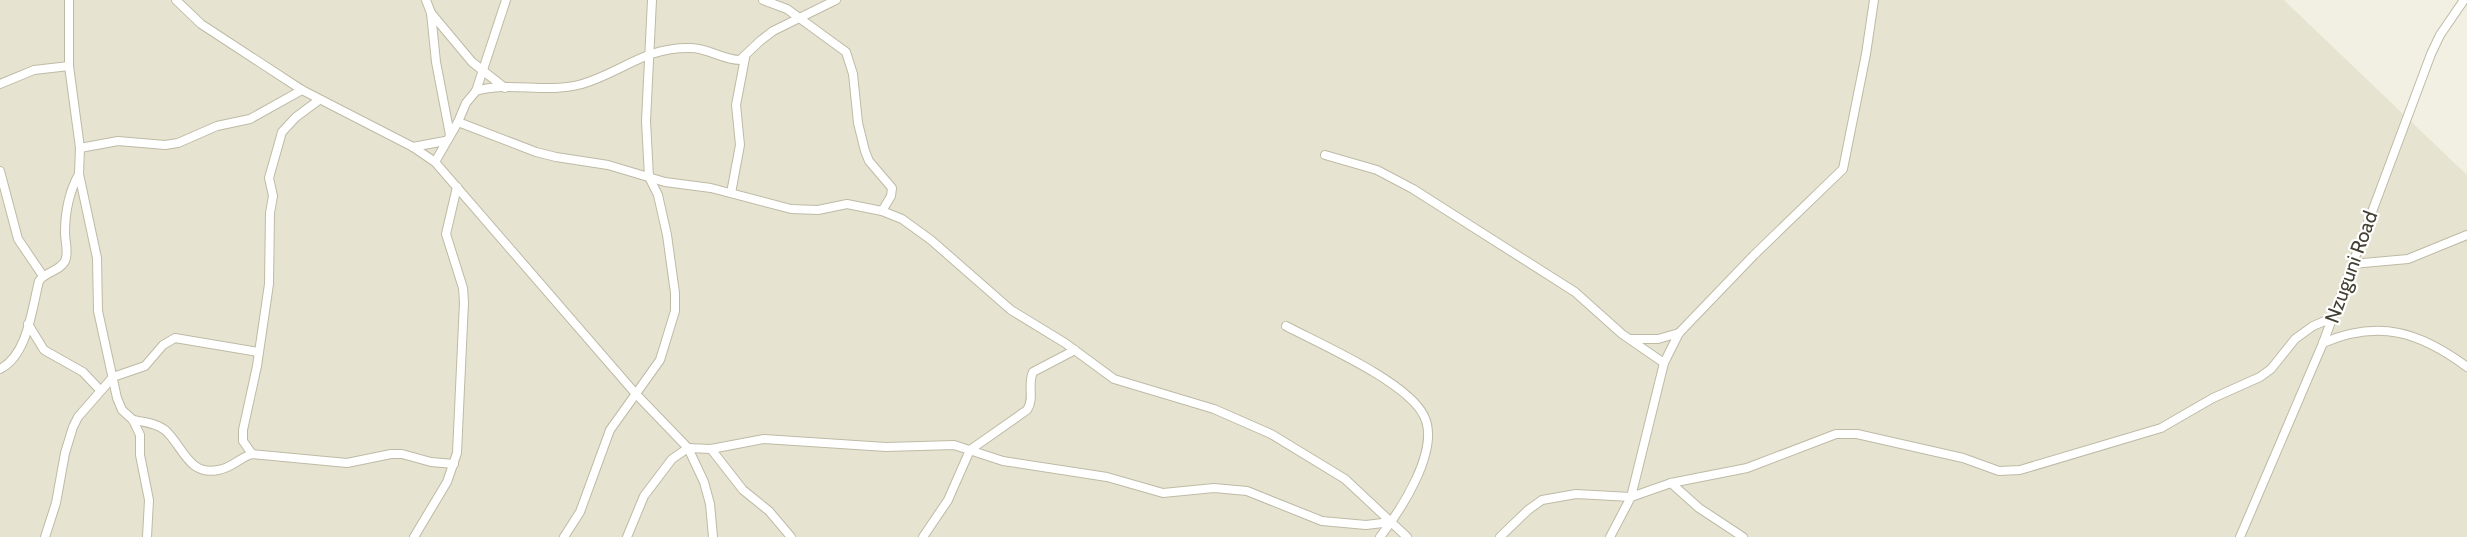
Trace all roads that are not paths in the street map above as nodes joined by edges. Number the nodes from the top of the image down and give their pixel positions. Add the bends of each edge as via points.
1 (69, 0) edge
2 (176, 0) edge
3 (426, 0) edge
4 (506, 0) edge
5 (652, 0) edge
6 (763, 0) edge
7 (836, 0) edge
8 (1874, 0) edge
9 (2464, 0) edge
10 (787, 4) edge
11 (431, 14) junction
12 (799, 17) junction
13 (648, 53) junction
14 (745, 58) junction
15 (69, 66) junction
16 (483, 73) junction
17 (0, 84) edge
18 (505, 88) junction
19 (302, 90) junction
20 (476, 91) junction
21 (319, 100) junction
22 (458, 123) junction
23 (448, 138) junction
24 (413, 147) junction
25 (80, 148) junction
26 (1325, 155) dead end
27 (435, 162) junction
28 (0, 171) edge
29 (79, 174) junction
30 (650, 177) junction
31 (457, 187) junction
32 (731, 193) junction
33 (882, 211) junction
34 (2467, 235) edge
35 (2352, 264) junction
36 (43, 276) junction
37 (2331, 318) junction
38 (28, 324) junction
39 (1286, 326) dead end
40 (1680, 333) junction
41 (1629, 339) junction
42 (2323, 343) junction
43 (1075, 350) junction
44 (258, 352) junction
45 (1664, 363) junction
46 (0, 367) edge
47 (2467, 367) edge
48 (113, 377) junction
49 (100, 390) junction
50 (635, 393) junction
51 (133, 420) junction
52 (688, 448) junction
53 (711, 449) junction
54 (970, 450) junction
55 (252, 454) junction
56 (454, 464) junction
57 (1671, 483) junction
58 (1631, 498) junction
59 (1391, 522) junction
60 (45, 537) edge
61 (147, 537) edge
62 (414, 537) edge
63 (564, 537) edge
64 (627, 537) edge
65 (712, 537) edge
66 (791, 537) edge
67 (922, 537) edge
68 (1380, 537) edge
69 (1407, 537) edge
70 (1500, 537) edge
71 (1610, 537) edge
72 (1743, 537) edge
73 (2240, 537) edge

1 - 15 street
2 - 19 street via 201,24
3 - 11 street
4 - 16 street
5 - 13 street
6 - 10 street
7 - 12 street
8 - 40 street via 1841,174 1754,255
9 - 35 street, Nzuguni Road via 2431,54
10 - 12 street
11 - 16 street
11 - 23 street
12 - 14 street via 766,35
12 - 33 street via 846,52 864,151 892,188
13 - 14 street via 691,48 736,60
13 - 18 street via 580,85 544,90
13 - 30 street via 646,122
14 - 32 street via 736,105 740,145
15 - 17 street via 34,70
15 - 25 street
16 - 18 street
16 - 20 street
18 - 20 street
19 - 21 street
19 - 25 street via 250,119 217,126 178,143 118,141
20 - 22 street
21 - 24 street
21 - 44 street via 282,132 268,178 273,196 271,267
22 - 23 street
22 - 30 street via 536,152
23 - 24 street
23 - 27 street
24 - 27 street
25 - 29 street
26 - 41 street via 1377,170 1413,189 1575,292
27 - 31 street
28 - 36 street via 18,239
29 - 36 street via 69,197 65,260 57,270
29 - 48 street via 97,258 98,311
30 - 32 street
30 - 50 street via 661,204 676,303 660,360
31 - 50 street
31 - 56 street via 446,234 464,302
32 - 33 street via 802,210 841,204
33 - 43 street via 908,222 1011,310
34 - 35 street via 2408,259
35 - 37 street, Nzuguni Road
36 - 38 street
37 - 42 street, Nzuguni Road
37 - 57 street via 2295,339 2260,377 2161,428 2020,470 1999,471 1963,458 1846,433 1748,468
38 - 46 street via 10,363
38 - 49 street via 44,350 83,372
39 - 59 street via 1382,376 1424,415 1424,464
40 - 41 street via 1658,339
40 - 45 street
41 - 45 street
42 - 47 street via 2354,332 2400,332 2418,338
42 - 73 street, Nzuguni Road
43 - 54 street via 1033,372 1027,410
43 - 59 street via 1114,379 1214,409 1271,434 1336,472
44 - 48 street via 175,338 163,345 145,366
44 - 55 street via 243,430 243,441
45 - 58 street
48 - 49 street
48 - 51 street via 119,404
49 - 60 street via 73,427
50 - 52 street
50 - 63 street via 610,430 580,512
51 - 55 street via 153,423 165,430 189,462 202,470 231,467
51 - 61 street via 140,435 149,501
52 - 53 street
52 - 64 street via 654,480 639,503
52 - 65 street via 710,504
53 - 54 street via 780,439 886,447 945,444
53 - 66 street via 743,490 769,511
54 - 59 street via 1003,461 1107,477 1163,493 1214,488 1247,491 1322,521 1366,525
54 - 67 street via 948,500
55 - 56 street via 347,463 402,454
56 - 62 street
57 - 58 street
57 - 72 street via 1699,508
58 - 70 street via 1576,494 1542,500
58 - 71 street
59 - 68 street
59 - 69 street

